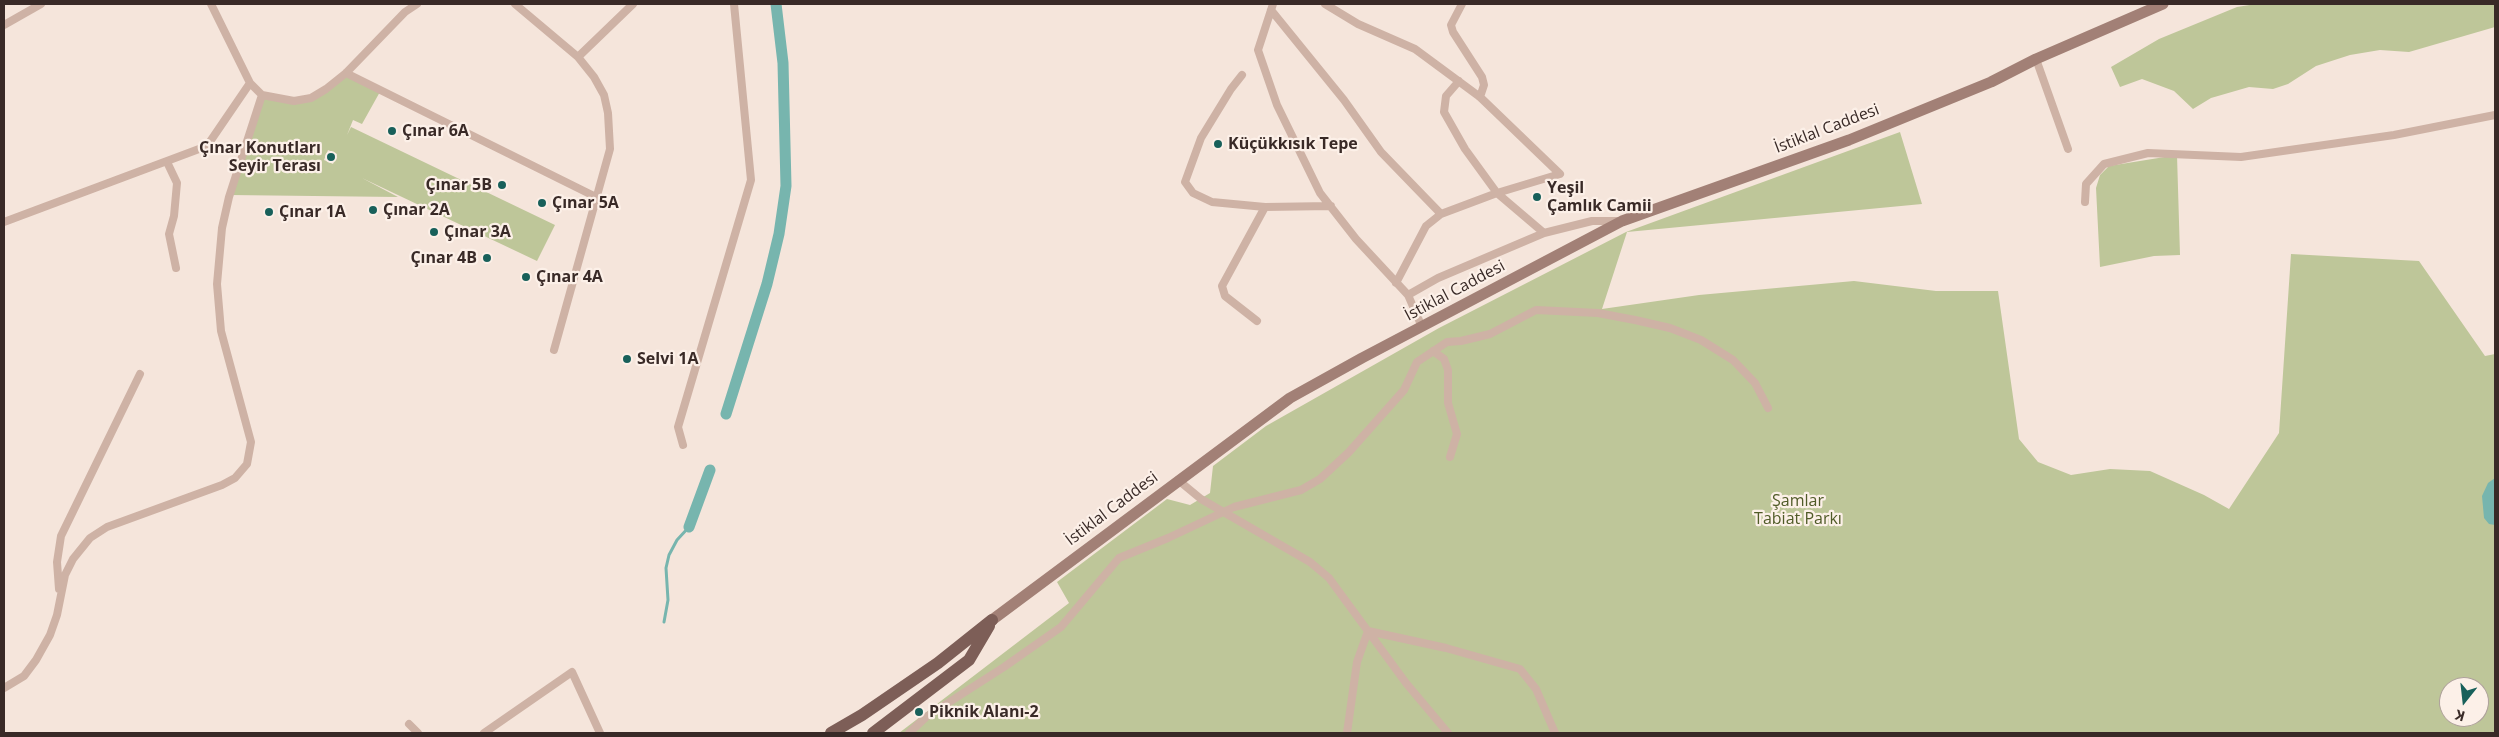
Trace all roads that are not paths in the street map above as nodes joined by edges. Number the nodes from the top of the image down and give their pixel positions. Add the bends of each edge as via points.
1 (41, 4) edge
2 (212, 4) edge
3 (417, 4) edge
4 (515, 4) edge
5 (633, 4) edge
6 (734, 4) edge
7 (1326, 4) edge
8 (1462, 4) edge
9 (2163, 4) edge
10 (1272, 7) edge
11 (4, 25) edge
12 (578, 57) junction
13 (2036, 58) junction
14 (346, 73) junction
15 (1242, 75) dead end
16 (1459, 82) junction
17 (250, 83) junction
18 (262, 95) junction
19 (1480, 97) junction
20 (2495, 115) edge
21 (2068, 149) dead end
22 (167, 162) junction
23 (1497, 192) junction
24 (598, 198) junction
25 (2085, 202) dead end
26 (1331, 206) junction
27 (1266, 207) junction
28 (1441, 214) junction
29 (1622, 221) junction
30 (4, 222) edge
31 (1544, 233) junction
32 (176, 268) dead end
33 (1396, 283) junction
34 (1408, 295) junction
35 (1257, 321) dead end
36 (1422, 327) junction
37 (554, 350) dead end
38 (1433, 350) junction
39 (140, 374) dead end
40 (1768, 408) dead end
41 (683, 445) dead end
42 (1450, 457) dead end
43 (1178, 480) junction
44 (1224, 513) junction
45 (59, 593) junction
46 (992, 620) junction
47 (1368, 632) junction
48 (4, 688) edge
49 (409, 724) dead end
50 (418, 733) edge
51 (484, 733) edge
52 (600, 733) edge
53 (831, 733) edge
54 (872, 733) edge
55 (909, 733) edge
56 (1346, 733) edge
57 (1448, 733) edge
58 (1555, 733) edge

1 - 11 street
2 - 17 street
3 - 14 street via 405,12
4 - 12 street
5 - 12 street
6 - 41 street via 751,180 678,426
7 - 16 street via 1358,24 1415,49
8 - 19 street via 1451,25 1482,77 1484,85
9 - 13 main road, İstiklal Caddesi
10 - 26 street via 1258,50 1277,104 1320,193
10 - 28 street via 1381,152
12 - 24 street via 604,94 608,113 610,149
13 - 21 street
13 - 29 main road, İstiklal Caddesi via 1991,82 1849,140
14 - 18 street via 311,98 294,101
14 - 24 street
15 - 27 street via 1201,138 1186,182 1193,193 1212,202
16 - 19 street
16 - 23 street via 1446,96 1444,112 1465,149
17 - 18 street
17 - 22 street via 207,146
18 - 45 street via 224,220 217,284 221,331 252,442 247,464 235,478 222,485 107,527 90,538 73,559
19 - 23 street via 1560,174
20 - 25 street via 2394,135 2241,157 2148,153 2104,164 2086,184
22 - 30 street
22 - 32 street via 177,183 169,234
23 - 28 street
23 - 31 street
24 - 37 street
26 - 27 street
26 - 33 street
27 - 35 street via 1222,286 1225,296
28 - 33 street via 1426,226
29 - 31 street via 1592,221
29 - 36 main road, İstiklal Caddesi
31 - 34 street via 1438,278
33 - 34 street
34 - 36 street
36 - 43 main road, İstiklal Caddesi via 1290,398
38 - 40 street via 1447,342 1490,334 1536,310 1598,313 1670,328 1701,340 1733,360 1755,383
38 - 42 street via 1444,359 1448,370 1448,403 1457,434
38 - 44 street via 1417,362 1404,390 1320,479 1301,490 1245,503
39 - 45 street via 61,536 56,562
43 - 44 street
43 - 46 main road, İstiklal Caddesi
44 - 47 street via 1310,562 1329,578
44 - 55 street via 1119,558 1060,626 1004,667 926,716
45 - 48 street via 50,635 36,660 24,676
46 - 53 main road, İstiklal Caddesi via 938,663
46 - 54 main road via 970,660
47 - 56 street via 1358,662
47 - 57 street
47 - 58 street via 1446,648 1520,669 1536,689
49 - 50 street
51 - 52 street via 572,672

